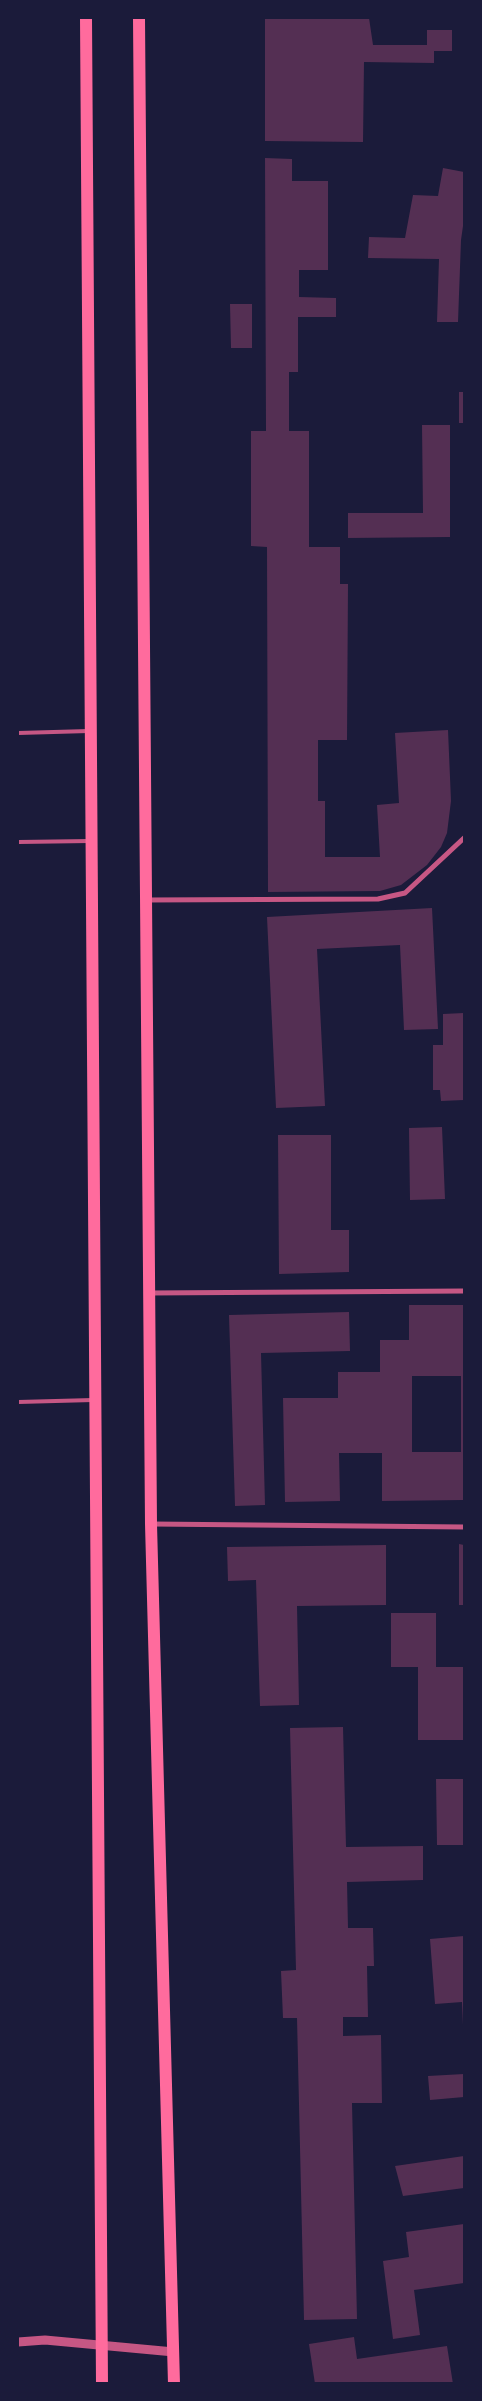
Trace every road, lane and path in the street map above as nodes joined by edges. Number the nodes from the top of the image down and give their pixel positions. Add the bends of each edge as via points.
1 (86, 18) edge
2 (139, 18) edge
3 (91, 731) junction
4 (18, 734) edge
5 (464, 838) edge
6 (92, 841) junction
7 (18, 842) edge
8 (146, 900) junction
9 (464, 1291) edge
10 (149, 1293) junction
11 (95, 1400) junction
12 (18, 1402) edge
13 (151, 1524) junction
14 (464, 1527) edge
15 (18, 2342) edge
16 (101, 2346) junction
17 (174, 2352) junction
18 (102, 2384) edge
19 (174, 2384) edge

1 - 3 main road
2 - 8 main road
3 - 4 lane
3 - 6 main road
5 - 8 street via 405,893 378,899
6 - 7 lane
6 - 11 main road
8 - 10 main road
9 - 10 street
10 - 13 main road
11 - 12 lane
11 - 16 main road
13 - 14 street
13 - 17 main road
15 - 16 street via 45,2340
16 - 17 street
16 - 18 main road
17 - 19 main road

